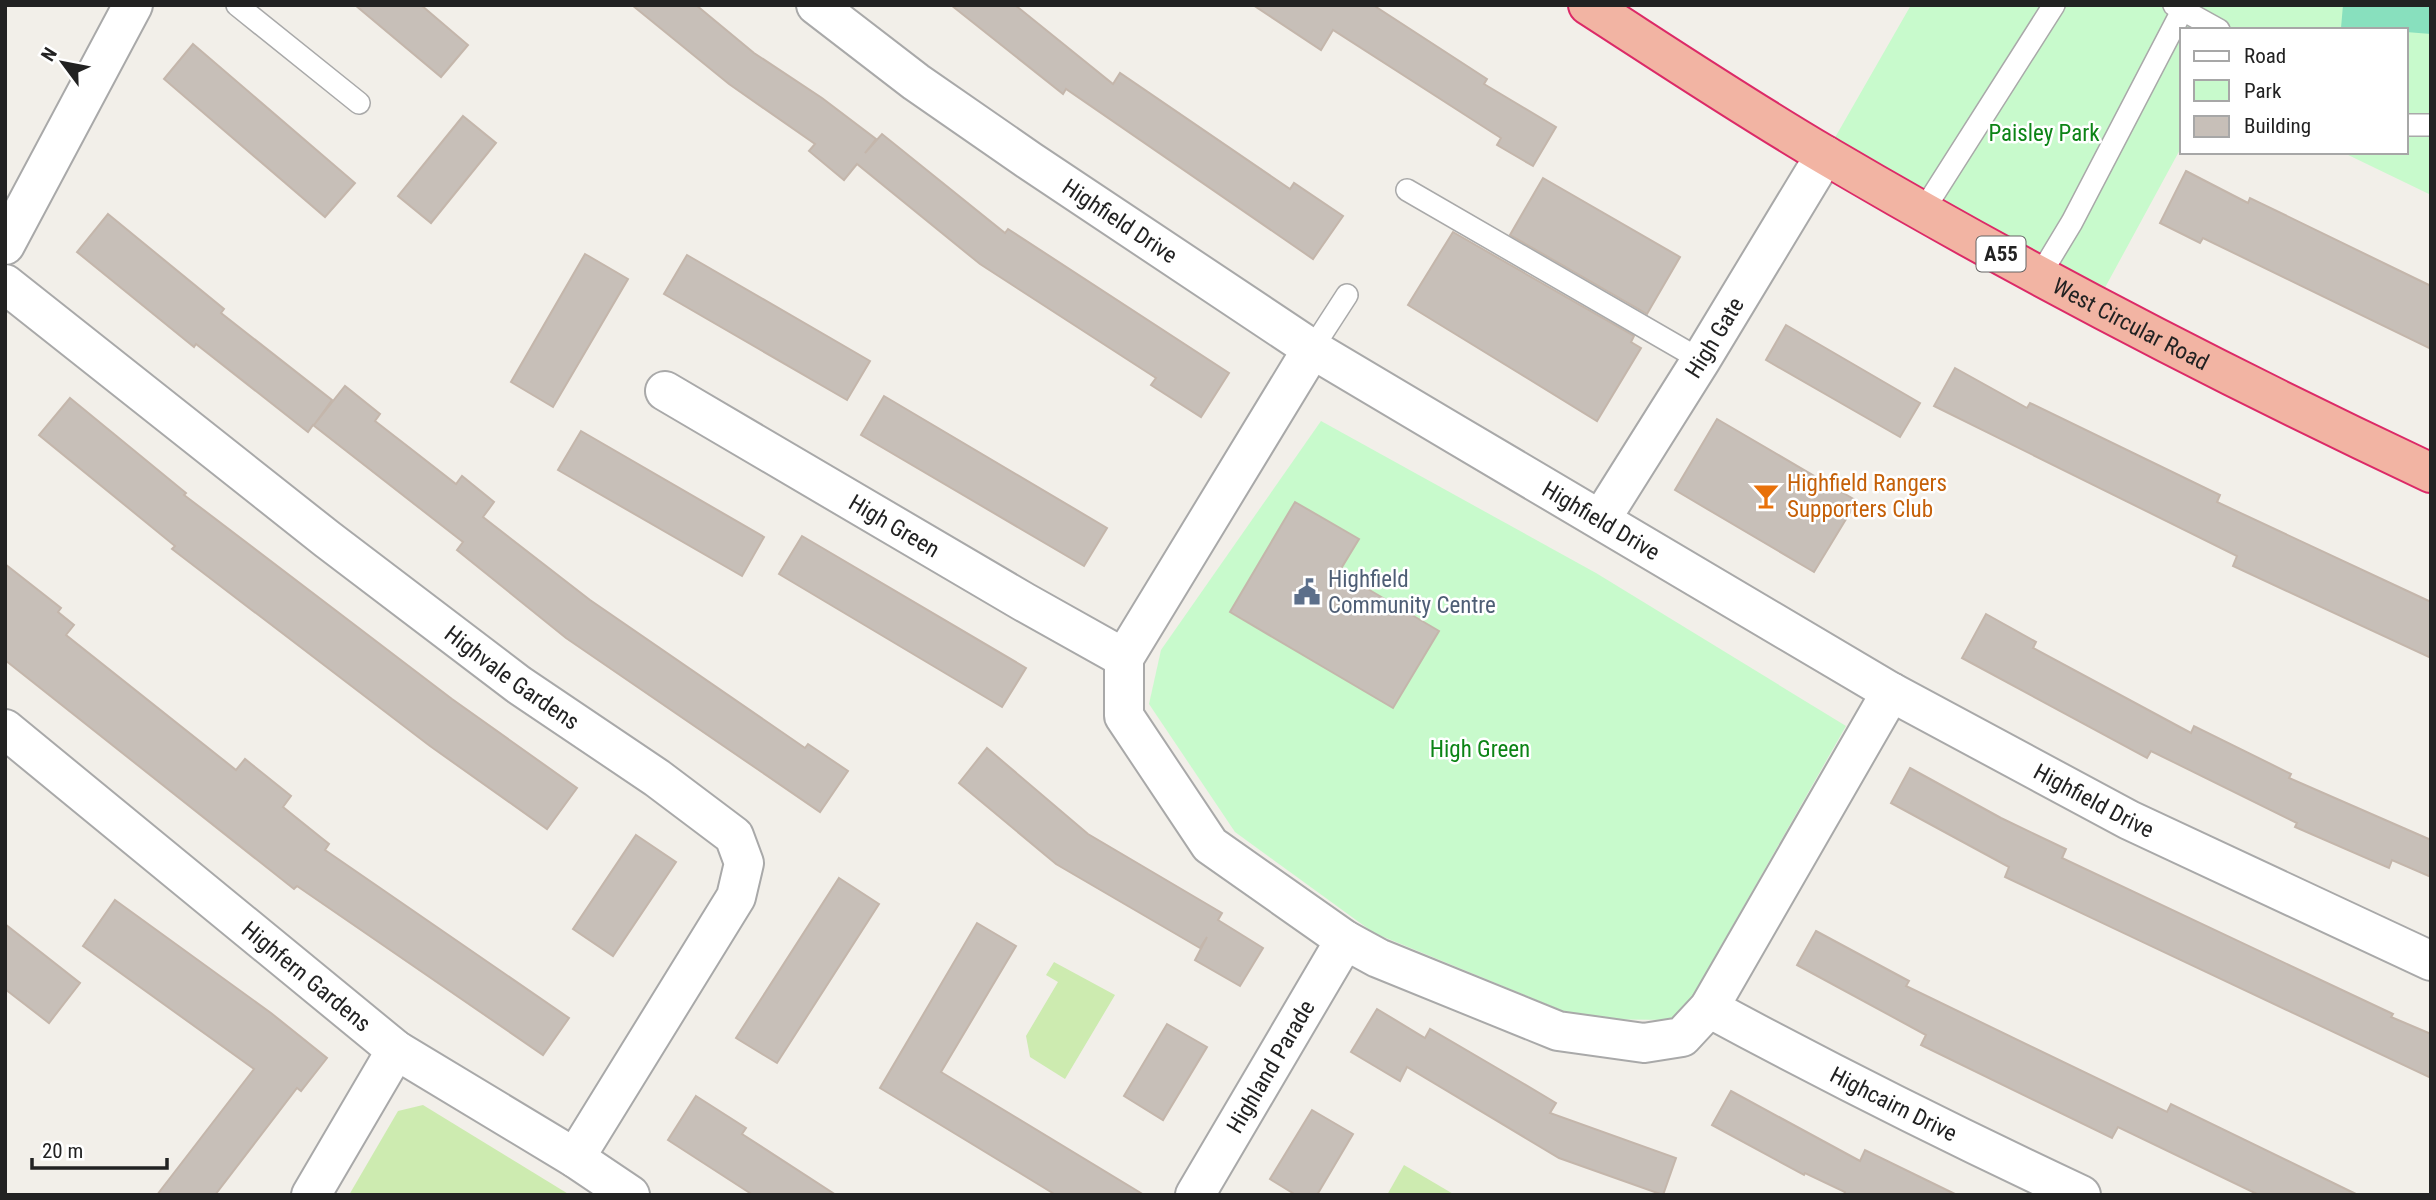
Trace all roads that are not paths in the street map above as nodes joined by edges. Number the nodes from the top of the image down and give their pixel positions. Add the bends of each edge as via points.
1 (133, 5) edge
2 (237, 5) edge
3 (816, 5) edge
4 (1588, 5) edge
5 (2054, 5) edge
6 (2181, 7) edge
7 (2216, 28) edge
8 (359, 103) dead end
9 (2408, 125) edge
10 (2431, 125) edge
11 (1825, 155) junction
12 (1407, 190) dead end
13 (1923, 211) junction
14 (5, 245) edge
15 (2040, 275) junction
16 (5, 284) edge
17 (1347, 295) dead end
18 (1312, 349) junction
19 (1701, 360) junction
20 (665, 391) dead end
21 (2431, 473) edge
22 (1601, 519) junction
23 (1124, 658) junction
24 (1891, 692) junction
25 (5, 729) edge
26 (1345, 940) junction
27 (2431, 961) edge
28 (1709, 1008) junction
29 (396, 1050) junction
30 (575, 1158) junction
31 (311, 1195) edge
32 (630, 1195) edge
33 (1195, 1195) edge
34 (2081, 1195) edge

1 - 14 street
2 - 8 lane
3 - 18 street, Highfield Drive via 939,98
4 - 11 highway, West Circular Road / A55
5 - 13 lane
6 - 7 lane
6 - 15 lane via 2072,222
9 - 10 lane
11 - 13 highway, West Circular Road / A55
11 - 19 street, High Gate
12 - 19 lane
13 - 15 highway, West Circular Road / A55
15 - 21 highway, West Circular Road / A55 via 2276,400
16 - 30 street, Highvale Gardens via 359,564 519,685 734,836 744,863 736,897
17 - 18 lane
18 - 22 street, Highfield Drive
18 - 23 street
19 - 22 street, High Gate
20 - 23 street, High Green
22 - 24 street, Highfield Drive
23 - 26 street via 1124,716 1210,845
24 - 27 street, Highfield Drive via 2129,820
24 - 28 street
25 - 29 street, Highfern Gardens
26 - 28 street via 1378,958 1558,1031 1644,1043 1682,1037
26 - 33 street, Highland Parade
28 - 34 street, Highcairn Drive via 1959,1138
29 - 30 street, Highfern Gardens
29 - 31 street
30 - 32 street, Highfern Gardens

